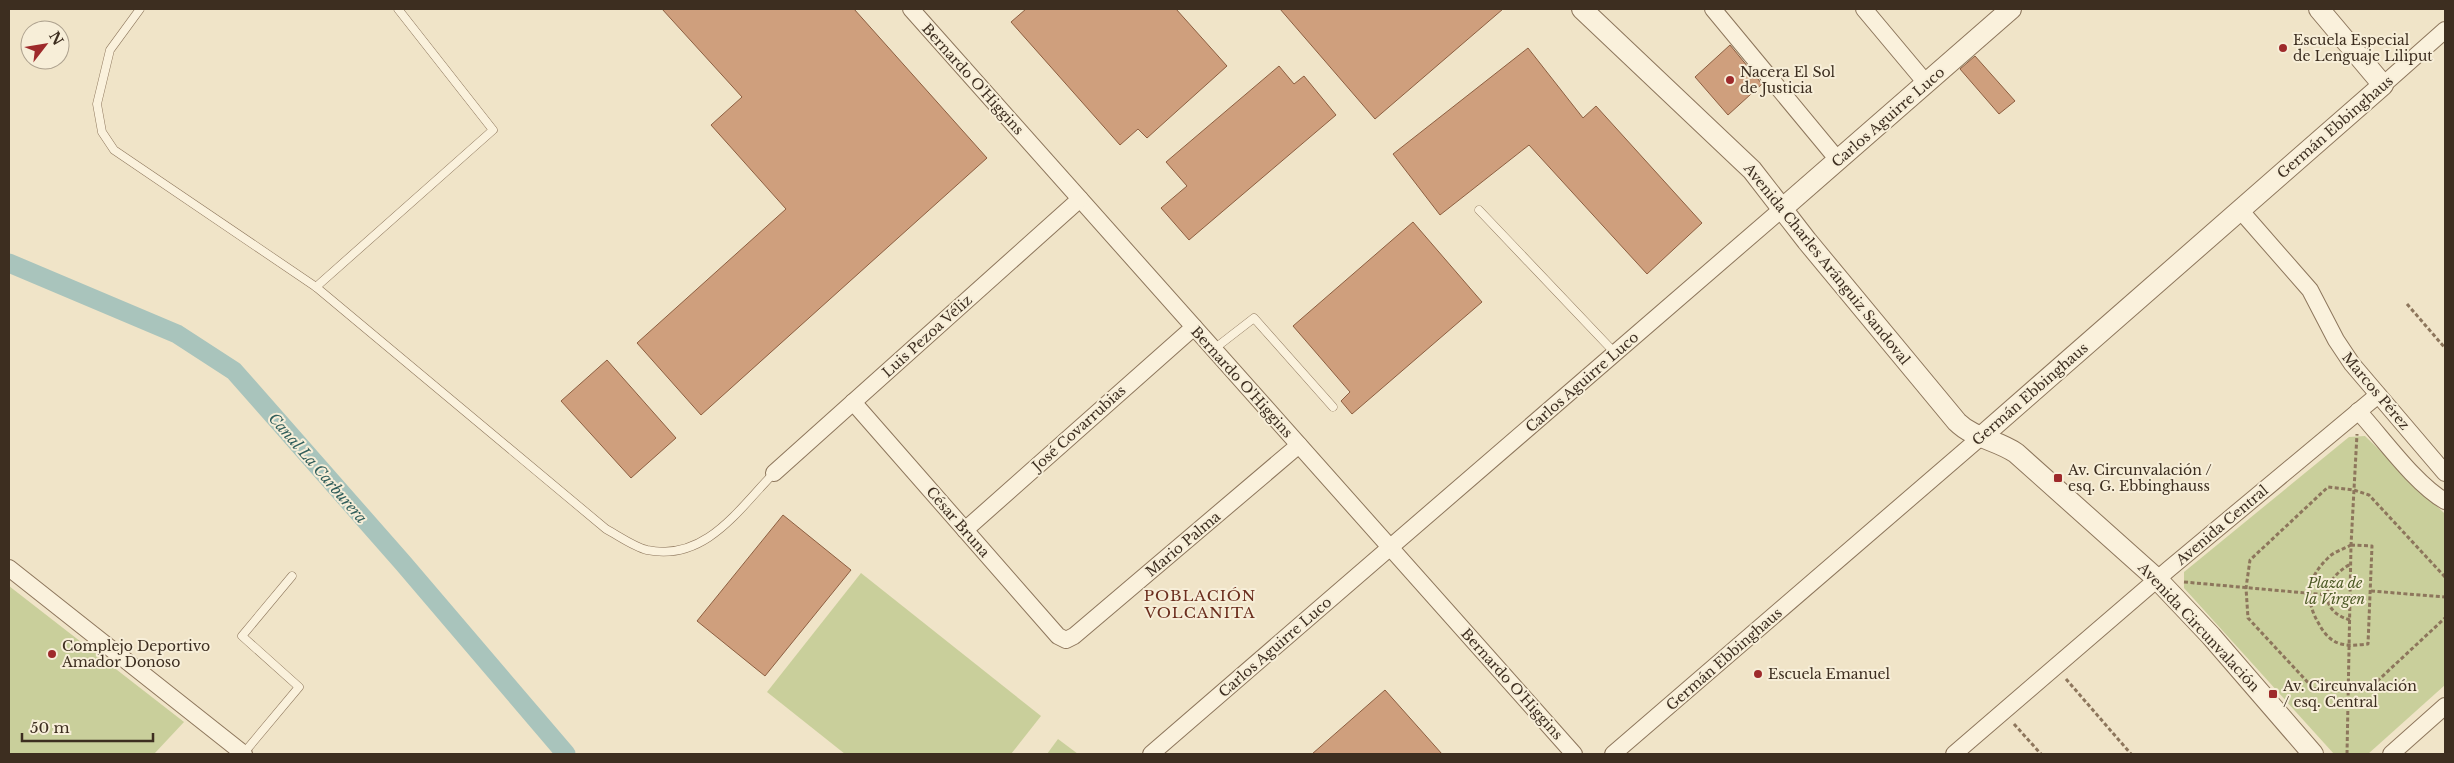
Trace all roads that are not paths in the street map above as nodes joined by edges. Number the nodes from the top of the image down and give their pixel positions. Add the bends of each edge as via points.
1 (140, 9) edge
2 (398, 9) edge
3 (910, 9) edge
4 (1582, 9) edge
5 (1713, 9) edge
6 (1864, 9) edge
7 (2011, 9) edge
8 (2319, 9) edge
9 (2445, 30) edge
10 (1926, 83) junction
11 (2383, 85) junction
12 (1838, 160) junction
13 (1080, 199) junction
14 (1783, 208) junction
15 (1479, 210) dead end
16 (2240, 210) junction
17 (316, 287) junction
18 (1194, 327) junction
19 (1214, 350) junction
20 (1615, 353) junction
21 (2378, 395) junction
22 (853, 402) junction
23 (1333, 407) dead end
24 (2358, 411) junction
25 (1982, 436) junction
26 (1299, 445) junction
27 (774, 473) joint
28 (2445, 473) edge
29 (2444, 499) edge
30 (965, 530) junction
31 (1390, 548) junction
32 (9, 568) edge
33 (292, 576) dead end
34 (2157, 579) junction
35 (1066, 640) joint
36 (2445, 706) edge
37 (244, 754) edge
38 (1152, 754) edge
39 (1574, 754) edge
40 (1613, 754) edge
41 (1954, 754) edge
42 (2313, 754) edge
43 (2391, 754) edge

1 - 17 lane via 110,50 97,104 102,132 114,150
2 - 17 lane via 493,130
3 - 13 street, Bernardo O'Higgins
4 - 14 street, Avenida Charles Aránguiz Sandoval via 1734,151
5 - 12 street
6 - 10 street
7 - 10 street, Carlos Aguirre Luco
8 - 11 street
9 - 11 street, Germán Ebbinghaus
10 - 12 street, Carlos Aguirre Luco
11 - 16 street, Germán Ebbinghaus
12 - 14 street, Carlos Aguirre Luco
13 - 18 street, Bernardo O'Higgins
13 - 22 street, Luis Pezoa Véliz
14 - 20 street, Carlos Aguirre Luco
14 - 25 street, Avenida Charles Aránguiz Sandoval via 1957,422
15 - 20 lane
16 - 21 street, Marcos Pérez via 2310,290 2342,351
16 - 25 street, Germán Ebbinghaus
17 - 27 lane via 606,529 646,550 669,552 691,549 714,535
18 - 19 street, Bernardo O'Higgins
18 - 30 street, José Covarrubias
19 - 23 lane via 1254,318
19 - 26 street, Bernardo O'Higgins
20 - 31 street, Carlos Aguirre Luco
21 - 24 street, Avenida Central
21 - 28 street, Marcos Pérez
22 - 27 street, Luis Pezoa Véliz
22 - 30 street, César Bruna
24 - 29 street, Marcos Pérez via 2410,470
24 - 34 street, Avenida Central
25 - 34 street, Avenida Circunvalación via 1999,442 2032,466
25 - 40 street, Germán Ebbinghaus
26 - 31 street, Bernardo O'Higgins
26 - 35 street, Mario Palma
30 - 35 street, César Bruna via 1058,636
31 - 38 street, Carlos Aguirre Luco
31 - 39 street, Bernardo O'Higgins
32 - 37 street
33 - 37 lane via 242,636 299,687
34 - 41 street, Avenida Central
34 - 42 street, Avenida Circunvalación
36 - 43 street

